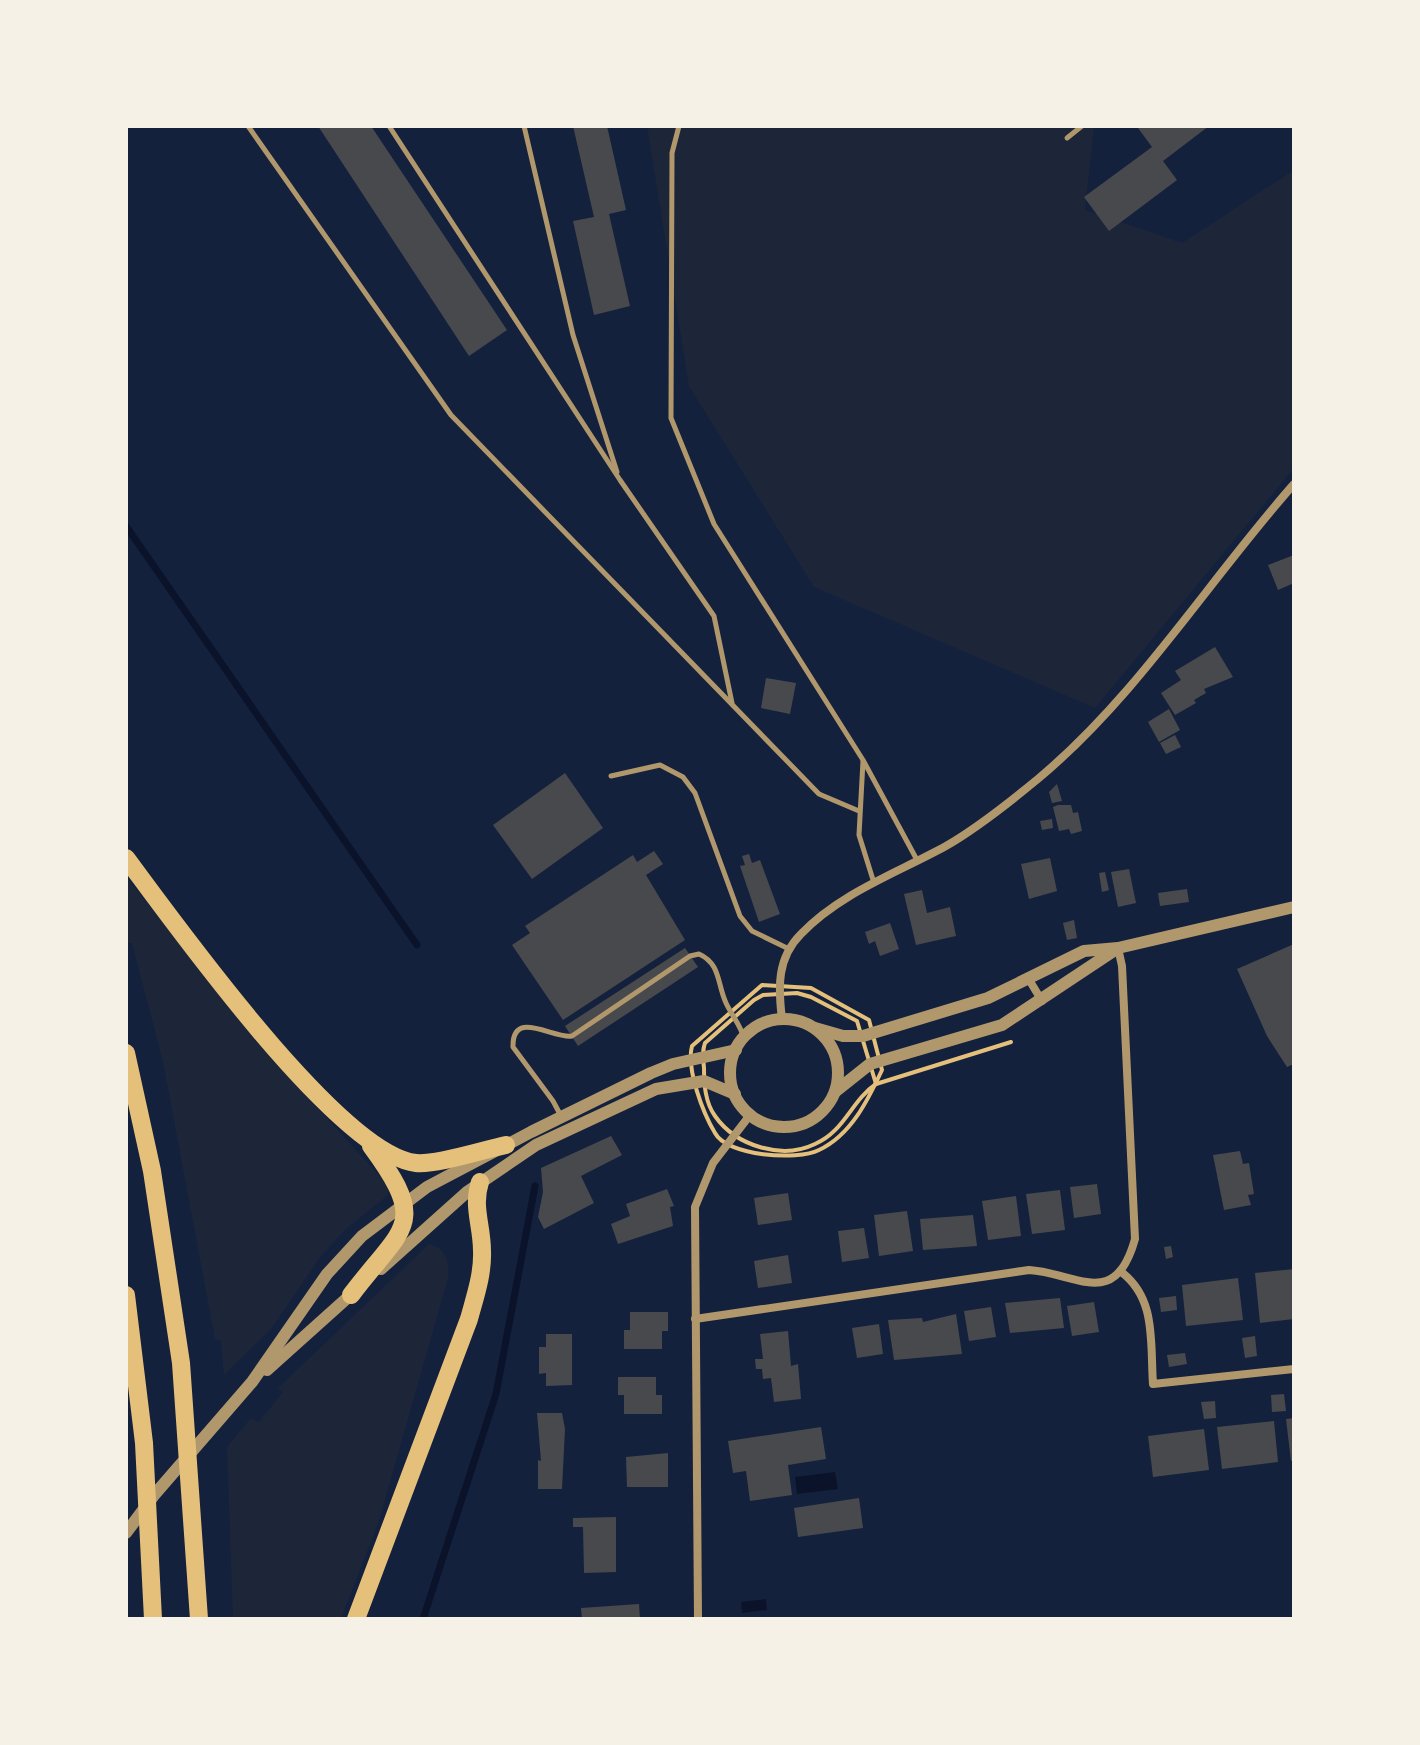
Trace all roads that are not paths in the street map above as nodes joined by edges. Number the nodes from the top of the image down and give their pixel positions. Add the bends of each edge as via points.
1 (248, 126) edge
2 (389, 126) edge
3 (524, 126) edge
4 (679, 126) edge
5 (1082, 126) edge
6 (1067, 138) dead end
7 (620, 480) junction
8 (1294, 484) edge
9 (732, 704) junction
10 (863, 760) junction
11 (611, 776) dead end
12 (859, 811) junction
13 (126, 858) edge
14 (917, 860) junction
15 (874, 883) junction
16 (1294, 907) edge
17 (1118, 948) junction
18 (789, 949) junction
19 (1028, 978) junction
20 (1042, 1001) junction
21 (782, 1019) junction
22 (815, 1028) junction
23 (744, 1038) junction
24 (736, 1050) junction
25 (126, 1053) edge
26 (835, 1092) junction
27 (735, 1094) junction
28 (750, 1115) junction
29 (561, 1117) junction
30 (368, 1142) junction
31 (506, 1145) junction
32 (480, 1182) junction
33 (405, 1202) junction
34 (1120, 1271) junction
35 (126, 1295) edge
36 (351, 1295) junction
37 (695, 1319) junction
38 (1294, 1369) edge
39 (252, 1382) junction
40 (126, 1533) edge
41 (153, 1619) edge
42 (199, 1619) edge
43 (356, 1619) edge
44 (698, 1619) edge

1 - 9 lane via 451,415
2 - 7 lane
3 - 7 lane via 573,335
4 - 10 lane via 672,153 671,418 714,524
5 - 6 lane
7 - 9 lane via 714,616
8 - 14 street via 1070,750 975,827
9 - 12 lane via 819,794
10 - 12 lane
10 - 14 lane
11 - 18 lane via 660,765 683,777 695,793 740,916 752,931
12 - 15 lane via 861,845
13 - 30 highway via 251,1019
14 - 15 street
15 - 18 street via 817,918
16 - 17 street
17 - 19 street via 1084,951
17 - 20 street
17 - 34 street via 1135,1239 1128,1264
18 - 21 street via 779,986
19 - 20 street
19 - 22 street via 988,998 874,1033 843,1036
20 - 26 street via 1002,1025 857,1070
21 - 22 street
21 - 23 street via 767,1022
22 - 26 street via 836,1056
23 - 24 street
23 - 29 lane via 716,967 699,954 572,1036 525,1026 513,1047
24 - 27 street via 731,1067
24 - 29 street via 651,1073
25 - 42 highway via 152,1171 181,1363
26 - 28 street via 814,1118 799,1125 765,1124
27 - 28 street
27 - 32 street via 694,1081 656,1089 536,1145
28 - 37 street via 704,1178 695,1207
29 - 31 street
30 - 31 highway via 402,1159 427,1163
30 - 33 highway
31 - 33 street
32 - 36 street
32 - 43 highway via 475,1199 483,1248 469,1319
33 - 36 highway via 401,1229
33 - 39 street via 344,1253
34 - 37 street via 1105,1281 1082,1284 1049,1271 1029,1270
34 - 38 street via 1137,1283 1146,1300 1153,1384
35 - 41 highway via 144,1443
36 - 39 street
37 - 44 street
39 - 40 street

